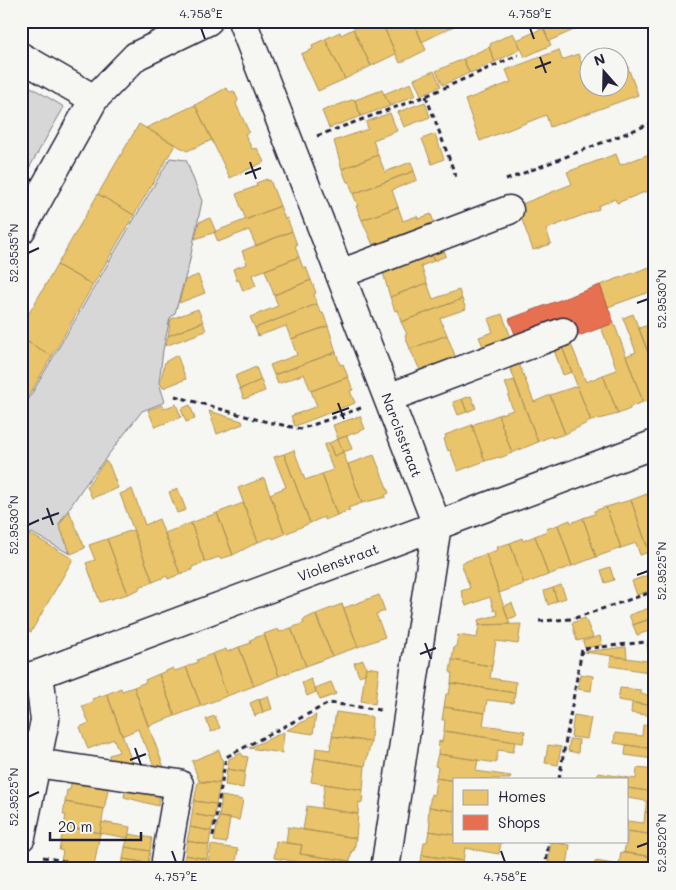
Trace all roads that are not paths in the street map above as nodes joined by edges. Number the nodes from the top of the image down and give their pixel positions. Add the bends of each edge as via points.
1 (208, 21) edge
2 (242, 21) edge
3 (21, 57) edge
4 (94, 99) junction
5 (509, 210) dead end
6 (21, 230) edge
7 (340, 274) junction
8 (563, 332) dead end
9 (388, 398) junction
10 (655, 444) edge
11 (437, 525) junction
12 (30, 676) edge
13 (36, 763) junction
14 (21, 837) edge
15 (166, 860) dead end
16 (385, 869) edge

1 - 4 street via 136,56
2 - 7 street, Narcisstraat
3 - 4 street
4 - 6 street
5 - 7 street
7 - 9 street, Narcisstraat
8 - 9 street
9 - 11 street, Narcisstraat
10 - 11 street, Violenstraat
11 - 12 street, Violenstraat
11 - 16 street, Narcisstraat
12 - 13 street via 45,720
13 - 14 street
13 - 15 street via 179,784

